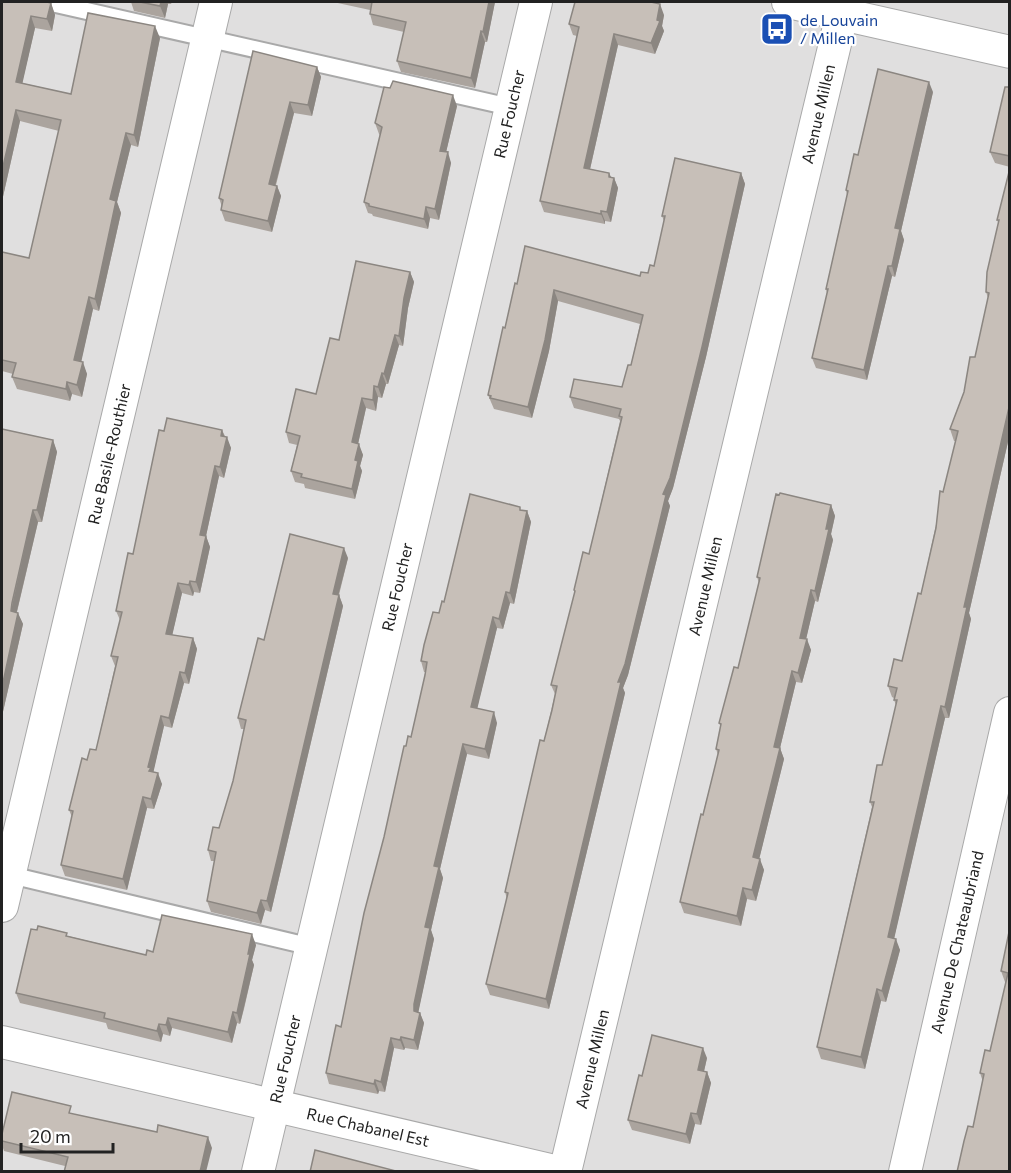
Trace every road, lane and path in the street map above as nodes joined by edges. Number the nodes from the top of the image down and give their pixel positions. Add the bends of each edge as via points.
1 (47, 2) edge
2 (216, 2) edge
3 (536, 2) edge
4 (788, 2) edge
5 (844, 8) edge
6 (207, 39) junction
7 (1010, 52) edge
8 (510, 107) junction
9 (1010, 713) edge
10 (5, 874) edge
11 (2, 906) edge
12 (312, 946) junction
13 (2, 1042) edge
14 (274, 1106) junction
15 (258, 1172) edge
16 (559, 1172) edge
17 (566, 1172) edge
18 (905, 1172) edge

1 - 6 lane
2 - 6 street, Rue Basile-Routhier
3 - 8 street, Rue Foucher
4 - 5 street
5 - 7 street
5 - 17 street, Avenue Millen
6 - 8 lane
6 - 10 street, Rue Basile-Routhier
8 - 12 street, Rue Foucher
9 - 18 street, Avenue De Chateaubriand
10 - 11 street, Rue Basile-Routhier
10 - 12 lane
12 - 14 street, Rue Foucher
13 - 14 street, Rue Chabanel Est
14 - 15 street, Rue Foucher
14 - 16 street, Rue Chabanel Est

